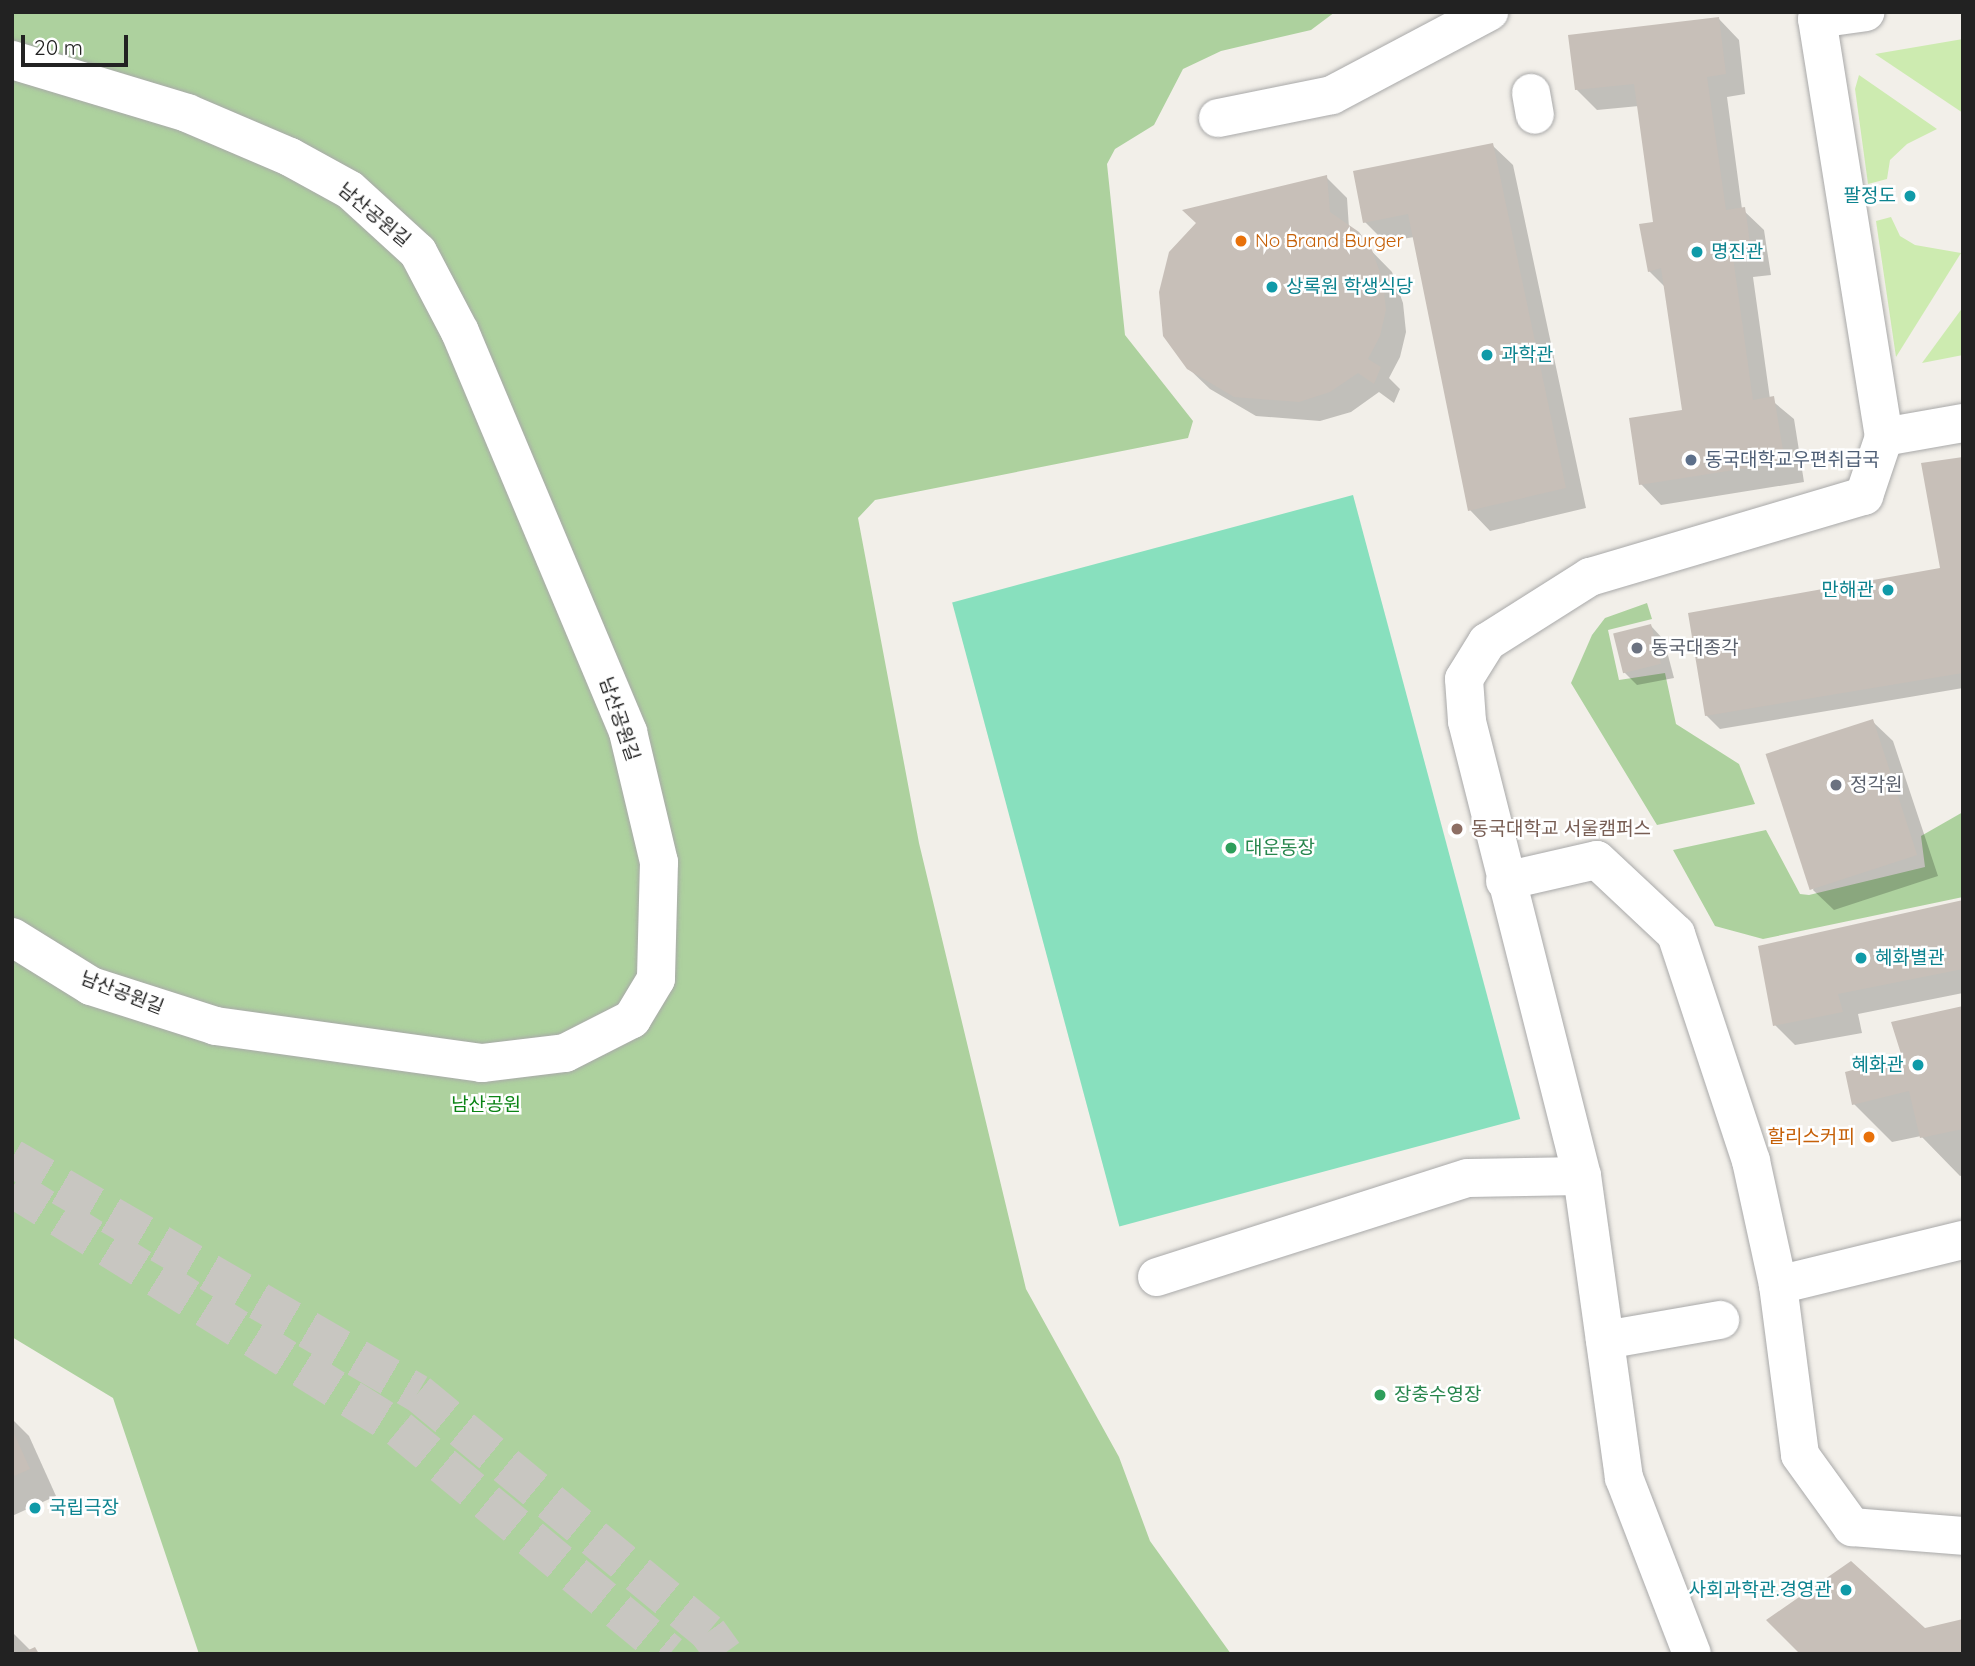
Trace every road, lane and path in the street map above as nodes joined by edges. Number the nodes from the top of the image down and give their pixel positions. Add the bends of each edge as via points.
1 (1489, 12) edge
2 (1866, 12) edge
3 (1814, 16) edge
4 (12, 60) edge
5 (1218, 118) dead end
6 (1963, 423) edge
7 (1884, 437) junction
8 (1505, 881) junction
9 (12, 937) edge
10 (1582, 1176) junction
11 (1963, 1240) edge
12 (1157, 1276) dead end
13 (1778, 1285) junction
14 (1720, 1320) dead end
15 (1605, 1340) junction
16 (1963, 1536) edge
17 (1692, 1654) edge

1 - 5 street via 1332,95
2 - 3 street
3 - 7 street
4 - 9 street, 남산공원길 via 187,113 290,157 350,190 418,252 460,332 628,732 659,862 656,979 632,1019 565,1053 482,1063 216,1026 91,986
6 - 7 street
7 - 8 street via 1864,496 1590,577 1487,642 1464,679 1467,721
8 - 10 street
8 - 13 street via 1597,860 1676,934 1751,1161
10 - 12 street via 1468,1178
10 - 15 street
11 - 13 street
13 - 16 street via 1800,1455 1852,1528
14 - 15 street
15 - 17 street via 1624,1478

